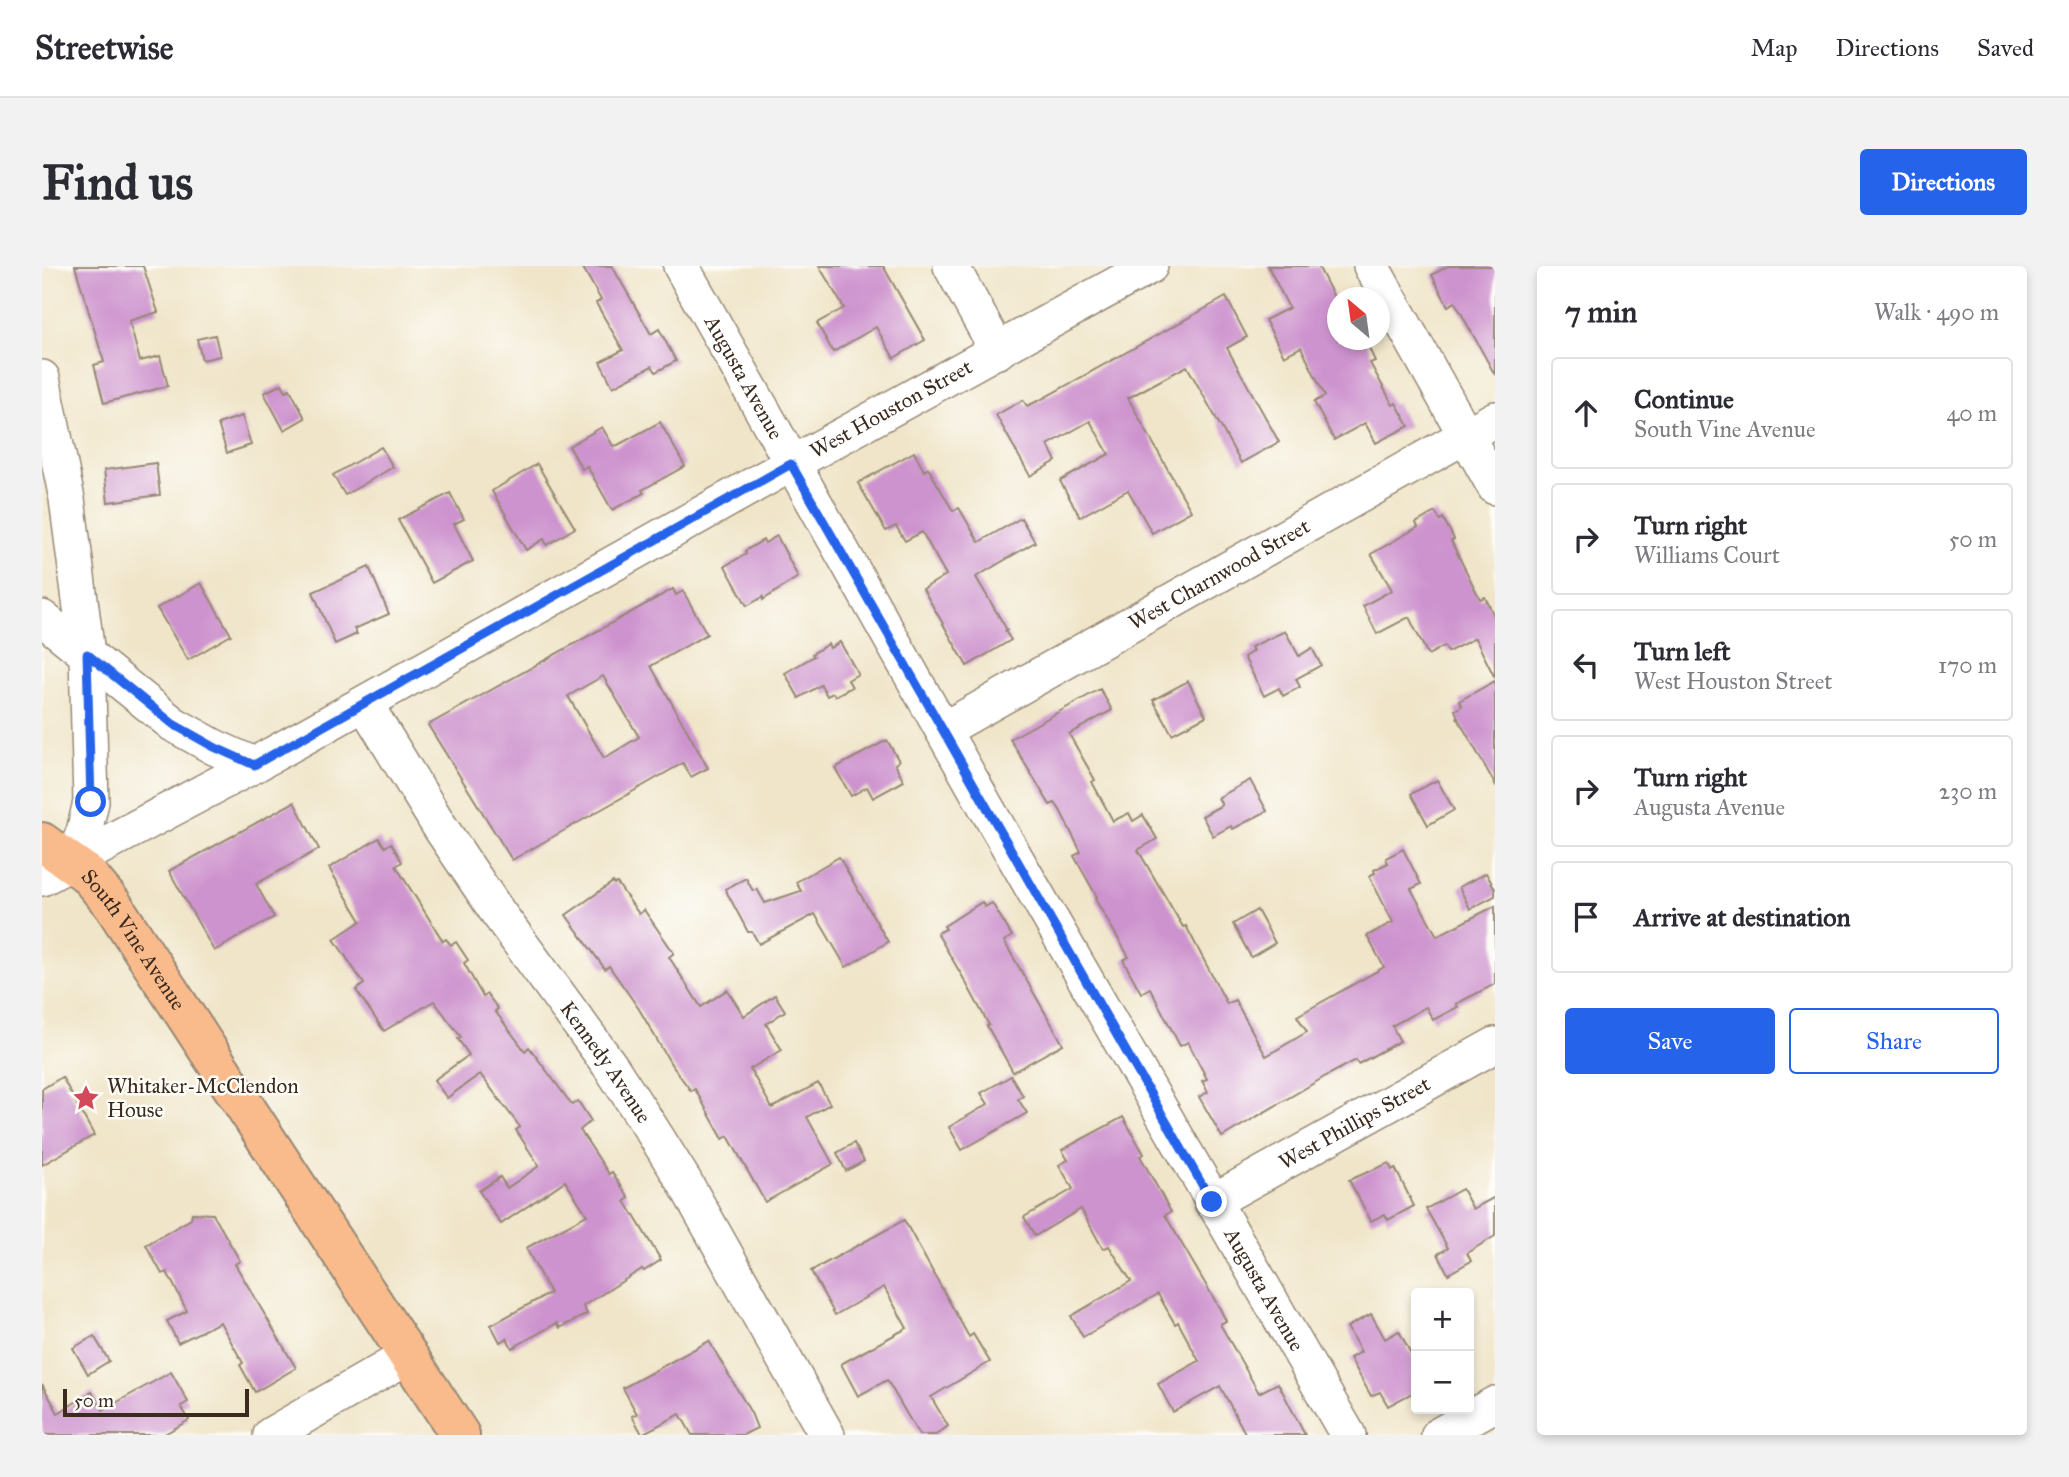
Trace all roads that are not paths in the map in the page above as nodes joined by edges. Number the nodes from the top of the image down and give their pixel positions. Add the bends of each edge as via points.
1 (681, 266) edge
2 (951, 266) edge
3 (1150, 266) edge
4 (1371, 266) edge
5 (998, 351) junction
6 (42, 378) edge
7 (1480, 427) edge
8 (791, 464) junction
9 (1495, 487) edge
10 (42, 618) edge
11 (87, 654) junction
12 (365, 704) junction
13 (943, 730) junction
14 (254, 765) junction
15 (52, 861) edge
16 (1495, 1045) edge
17 (1212, 1202) junction
18 (408, 1356) junction
19 (1495, 1404) edge
20 (271, 1435) edge
21 (460, 1435) edge
22 (827, 1435) edge
23 (1348, 1435) edge
24 (1439, 1435) edge

1 - 8 street, Augusta Avenue
2 - 5 street
3 - 5 street, West Houston Street
4 - 7 street
5 - 8 street, West Houston Street
6 - 11 street, South Vine Avenue via 66,499
7 - 9 street
7 - 13 street, West Charnwood Street
8 - 12 street, West Houston Street
8 - 13 street, Augusta Avenue
10 - 11 street
11 - 14 street via 173,724
11 - 15 street, South Vine Avenue via 91,802 84,832
12 - 14 street, West Houston Street
12 - 22 street, Kennedy Avenue via 440,827 652,1130
13 - 17 street, Augusta Avenue
14 - 15 street, West Houston Street
15 - 18 main road, South Vine Avenue via 87,874 113,905
16 - 17 street, West Phillips Street
17 - 23 street, Augusta Avenue
18 - 20 street
18 - 21 main road, South Vine Avenue
19 - 24 street

